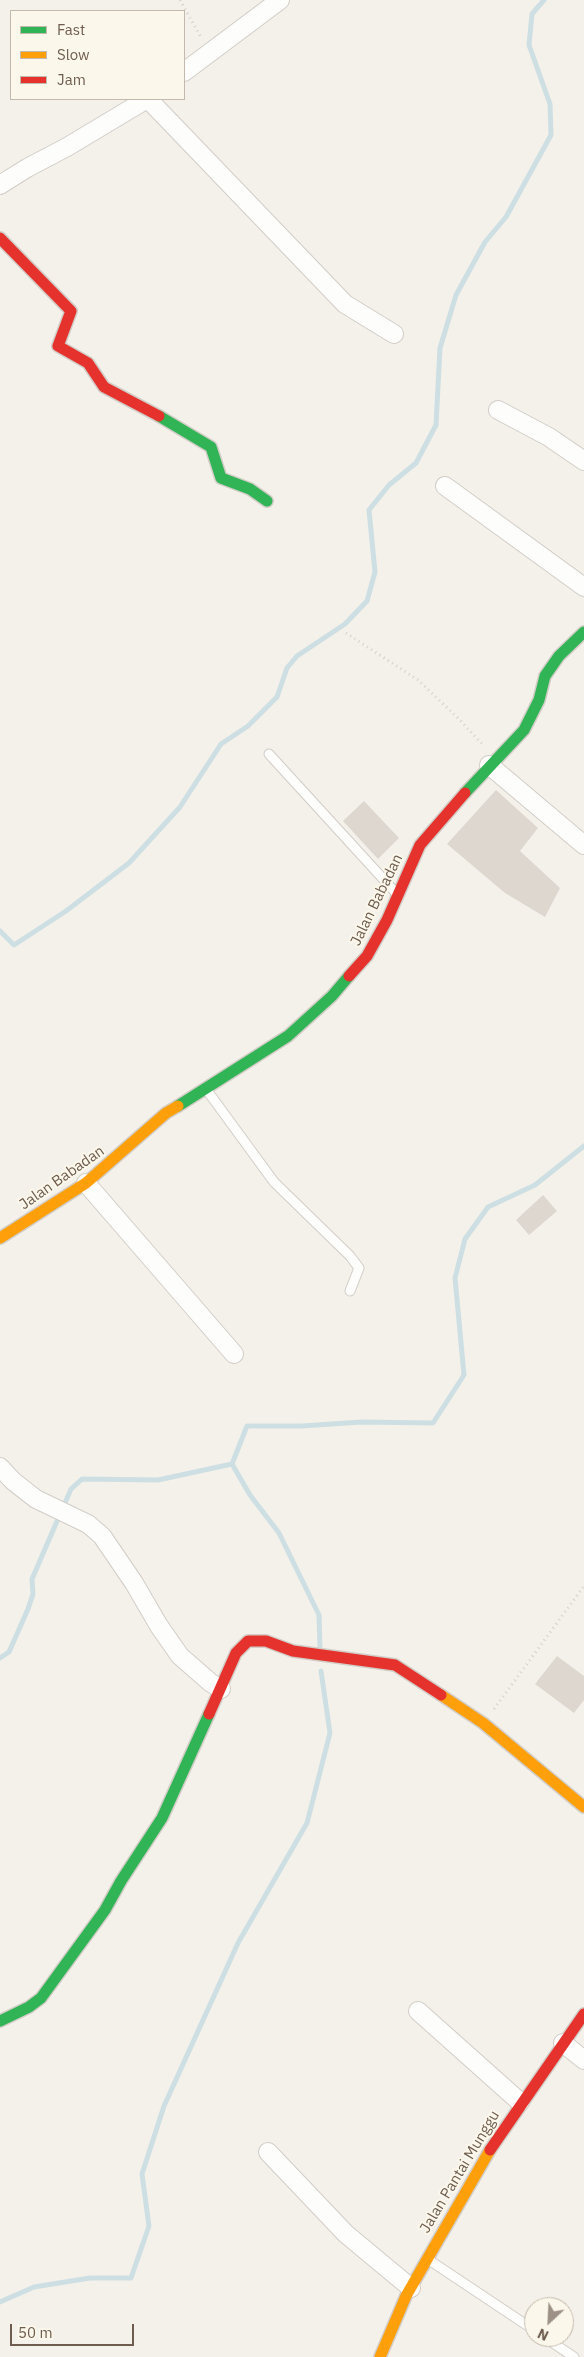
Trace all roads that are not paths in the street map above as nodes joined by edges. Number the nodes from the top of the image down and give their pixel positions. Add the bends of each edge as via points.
1 (280, 0) edge
2 (185, 71) edge
3 (146, 100) edge
4 (149, 100) edge
5 (0, 185) edge
6 (0, 238) edge
7 (394, 334) dead end
8 (498, 410) dead end
9 (584, 461) edge
10 (446, 486) dead end
11 (267, 501) dead end
12 (584, 586) edge
13 (584, 632) edge
14 (269, 754) dead end
15 (492, 762) junction
16 (584, 845) edge
17 (397, 895) junction
18 (206, 1089) junction
19 (86, 1183) junction
20 (0, 1238) edge
21 (350, 1292) dead end
22 (234, 1354) dead end
23 (0, 1467) edge
24 (221, 1689) junction
25 (584, 1807) edge
26 (418, 2011) dead end
27 (584, 2014) edge
28 (0, 2021) edge
29 (563, 2043) junction
30 (584, 2060) edge
31 (520, 2102) junction
32 (268, 2152) dead end
33 (427, 2259) junction
34 (411, 2288) junction
35 (524, 2323) edge
36 (559, 2347) edge
37 (386, 2354) edge
38 (574, 2357) edge

1 - 2 street
3 - 5 street
4 - 7 street via 345,304
6 - 11 street via 70,311 58,346 88,363 104,388 182,428 210,448 221,478 250,489
8 - 9 street
10 - 12 street
13 - 15 street, Jalan Babadan via 559,656 545,676 539,700 524,730
14 - 17 lane
15 - 16 street
15 - 17 street, Jalan Babadan via 420,845
17 - 18 street, Jalan Babadan via 367,956 332,996 288,1036
18 - 19 street, Jalan Babadan via 166,1113
18 - 21 lane via 274,1182 359,1268
19 - 20 street, Jalan Babadan
19 - 22 street
23 - 24 street via 36,1499 88,1524 102,1536 180,1656
24 - 25 street via 236,1653 248,1641 266,1642 293,1651 395,1665 484,1722
24 - 28 street via 162,1818 105,1910 41,1998
26 - 31 street
27 - 29 street, Jalan Pantai Munggu
29 - 30 street
29 - 31 street, Jalan Pantai Munggu
31 - 33 street, Jalan Pantai Munggu
32 - 34 street via 346,2234
33 - 34 street, Jalan Pantai Munggu
33 - 35 lane
34 - 37 street, Jalan Pantai Munggu
36 - 38 lane

